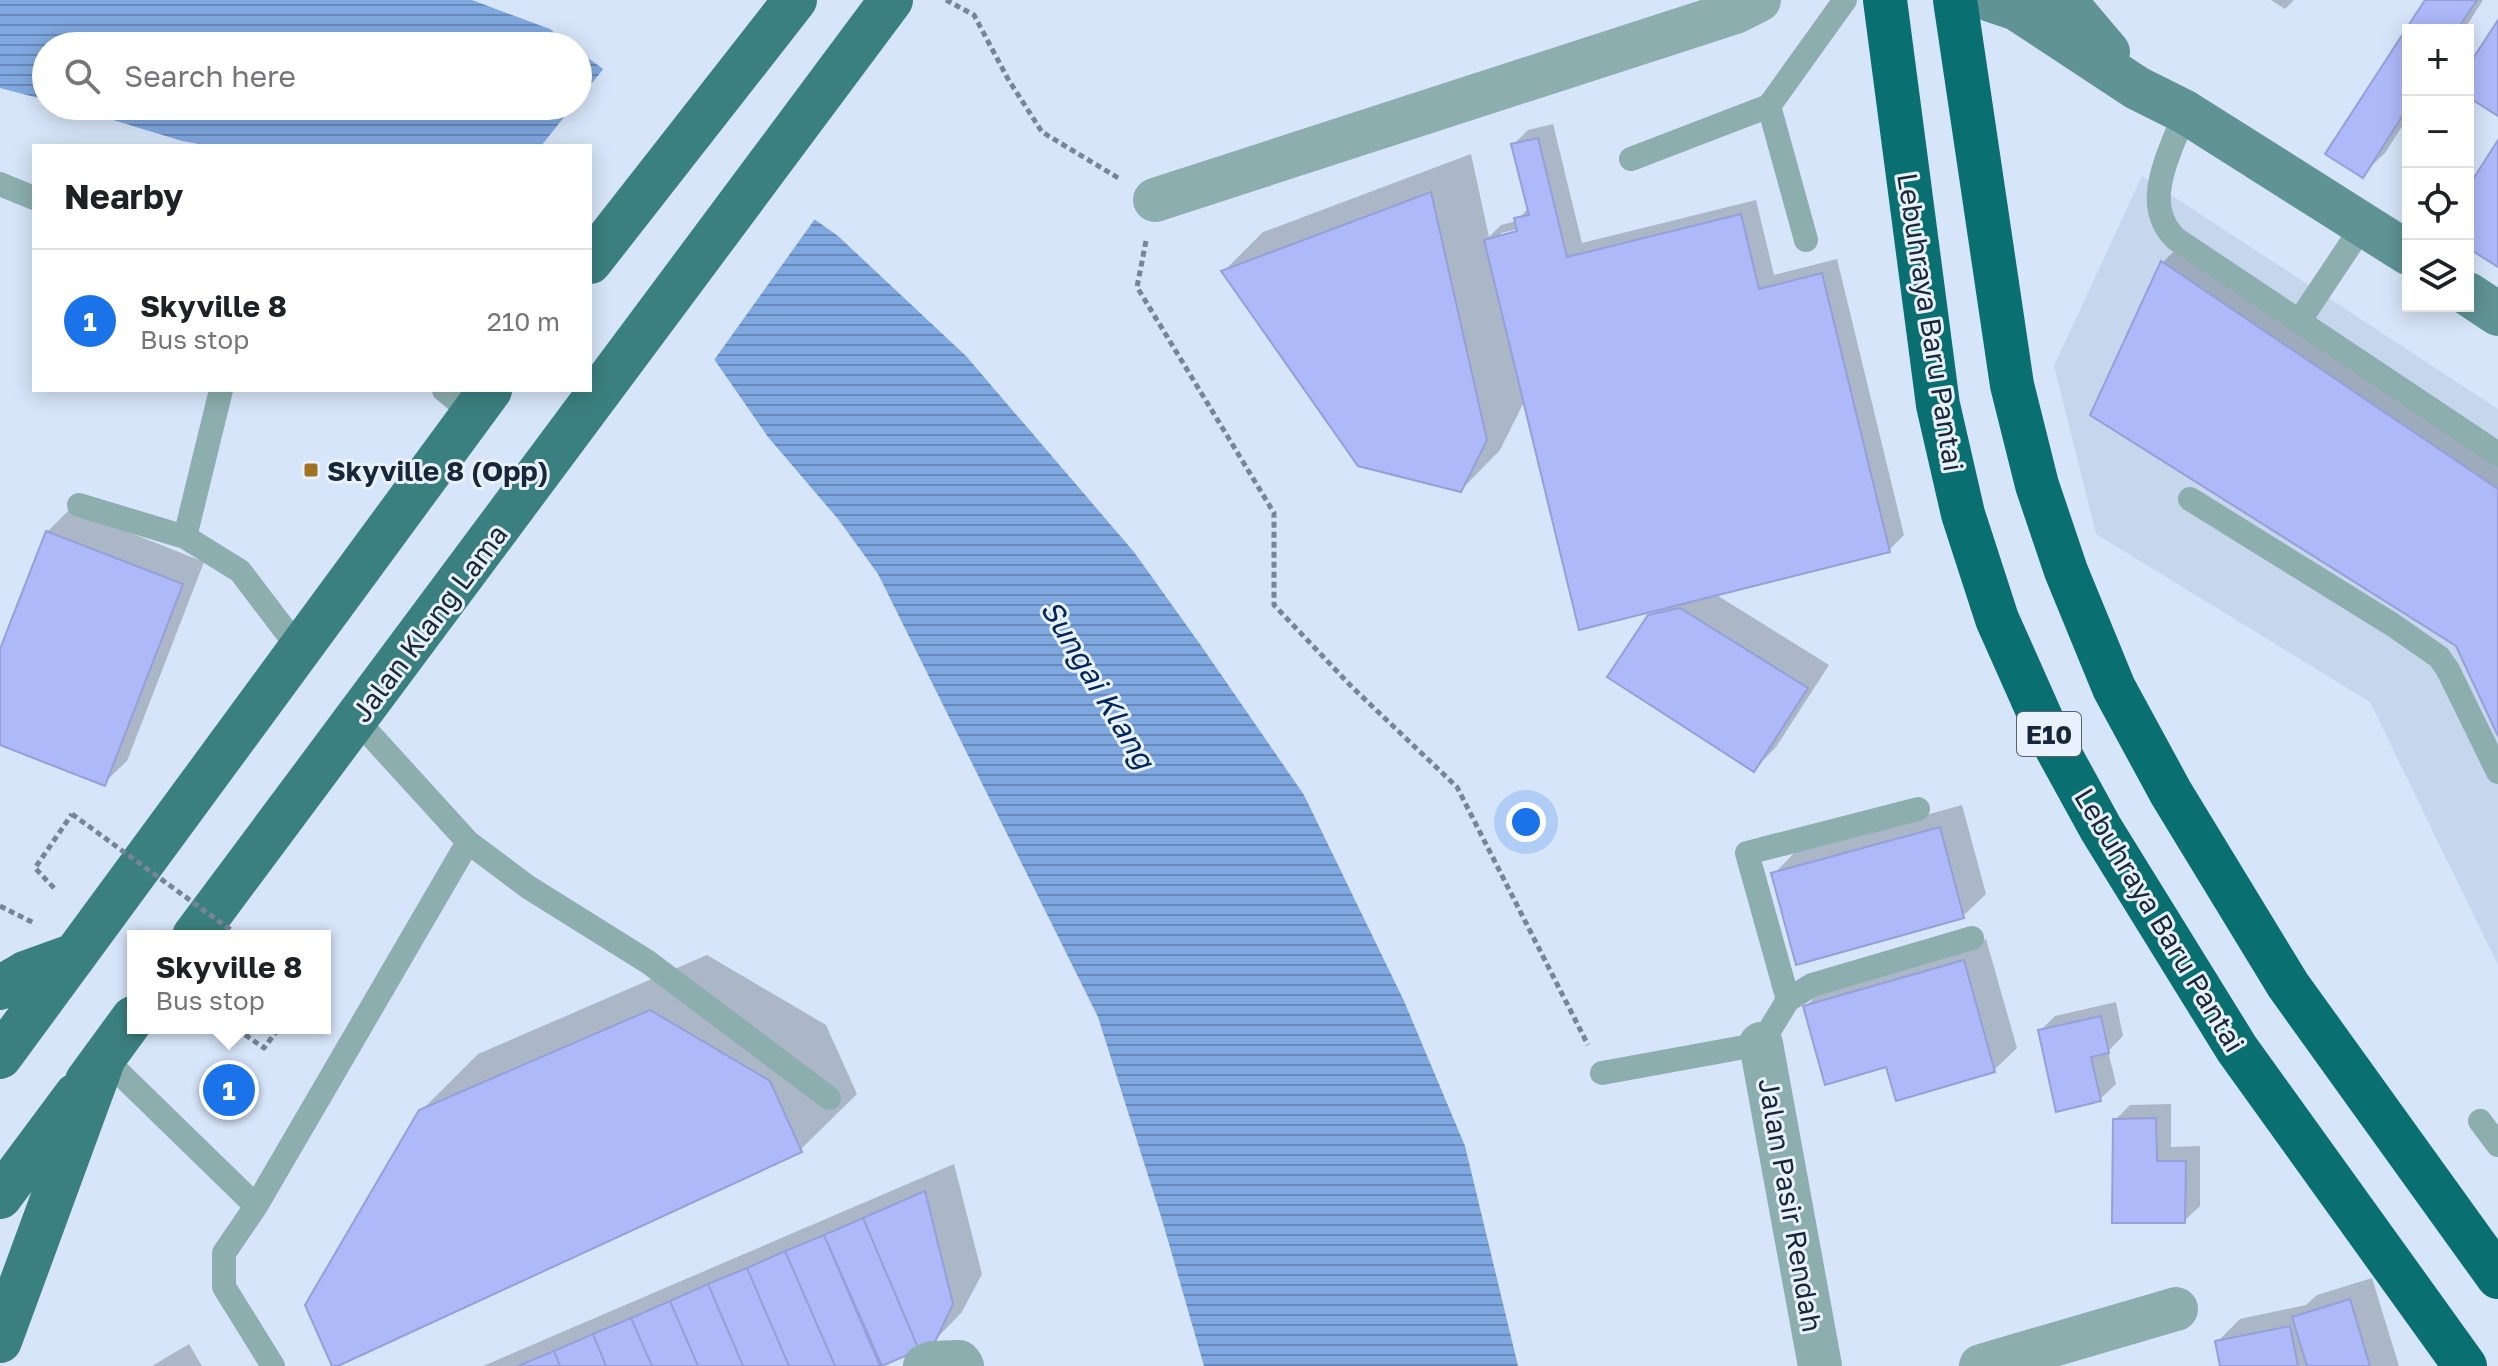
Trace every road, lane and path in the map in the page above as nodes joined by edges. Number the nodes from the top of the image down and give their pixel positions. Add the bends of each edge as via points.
1 (795, 0) edge
2 (891, 0) edge
3 (946, 0) edge
4 (1759, 0) edge
5 (1845, 0) edge
6 (1885, 0) edge
7 (1955, 0) edge
8 (1990, 0) edge
9 (2064, 0) edge
10 (2137, 88) junction
11 (1769, 106) junction
12 (2185, 112) junction
13 (1631, 159) dead end
14 (0, 184) edge
15 (32, 197) edge
16 (1155, 200) junction
17 (2364, 224) junction
18 (1806, 240) dead end
19 (2402, 249) edge
20 (592, 259) edge
21 (2474, 298) edge
22 (2498, 314) edge
23 (2300, 320) junction
24 (221, 392) edge
25 (473, 398) edge
26 (2498, 454) edge
27 (2190, 499) dead end
28 (79, 505) dead end
29 (185, 537) junction
30 (300, 650) junction
31 (356, 719) junction
32 (2498, 772) edge
33 (1918, 809) dead end
34 (468, 842) junction
35 (54, 888) dead end
36 (0, 906) edge
37 (34, 924) dead end
38 (198, 930) edge
39 (231, 930) edge
40 (1972, 938) dead end
41 (75, 955) junction
42 (0, 988) edge
43 (1788, 1000) junction
44 (127, 1026) edge
45 (244, 1034) edge
46 (274, 1034) edge
47 (1761, 1044) junction
48 (0, 1057) edge
49 (104, 1058) junction
50 (1602, 1073) joint
51 (829, 1098) dead end
52 (2480, 1121) dead end
53 (2498, 1145) edge
54 (0, 1197) edge
55 (256, 1206) junction
56 (2498, 1277) edge
57 (2176, 1309) dead end
58 (0, 1341) edge
59 (273, 1366) edge
60 (925, 1366) edge
61 (962, 1366) edge
62 (1820, 1366) edge
63 (1981, 1366) edge
64 (2465, 1366) edge

1 - 20 main road
2 - 31 main road, Jalan Klang Lama
3 - 16 path via 974,15 1042,132
4 - 16 street
5 - 11 lane
6 - 64 highway, Lebuhraya Baru Pantai / E10 via 1938,405 1963,514 1997,619 2045,727 2101,829 2237,1049
7 - 56 highway, E10 via 2012,385 2066,571 2114,688 2288,985
8 - 10 street via 2017,9
9 - 10 street
10 - 12 street
11 - 13 lane
11 - 18 lane
12 - 17 street
12 - 23 lane via 2158,191 2166,229
14 - 15 lane
16 - 50 path via 1137,287 1274,513 1274,605 1457,787
17 - 19 street
17 - 23 lane
21 - 22 street
23 - 26 lane
24 - 29 lane
25 - 30 main road
27 - 32 lane via 2439,657
28 - 29 lane
29 - 30 lane via 240,571
30 - 41 main road
31 - 34 lane
31 - 38 main road, Jalan Klang Lama
33 - 43 lane via 1747,853
34 - 51 lane via 528,887 648,962
34 - 55 lane
35 - 39 path, bridge via 35,868 72,814
36 - 37 path
40 - 43 lane via 1812,985
41 - 42 main road
41 - 48 main road
43 - 47 lane
44 - 49 main road
45 - 46 path via 264,1048
47 - 50 lane
47 - 62 street, Jalan Pasir Rendah
49 - 54 main road
49 - 55 lane
49 - 58 main road
52 - 53 lane
55 - 59 lane via 224,1253 224,1287
57 - 63 street
60 - 61 street

